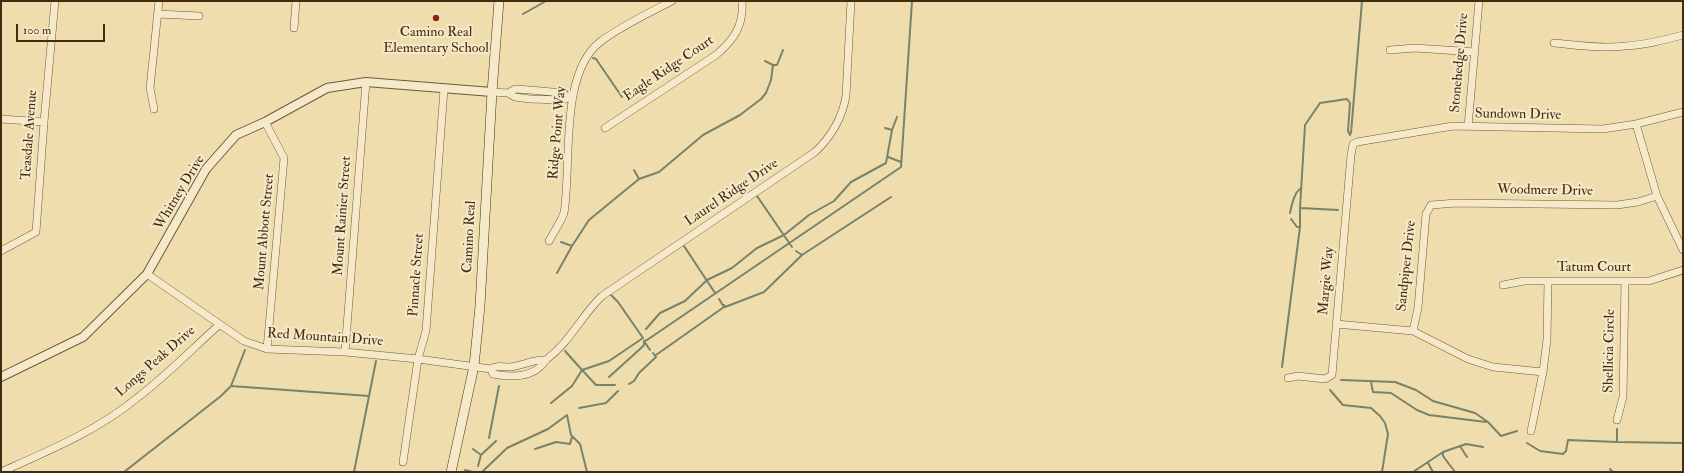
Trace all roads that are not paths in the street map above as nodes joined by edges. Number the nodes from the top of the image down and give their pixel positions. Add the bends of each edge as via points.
1 (55, 1) edge
2 (159, 1) edge
3 (296, 1) edge
4 (499, 1) edge
5 (672, 1) edge
6 (742, 1) edge
7 (851, 1) edge
8 (1479, 1) edge
9 (158, 14) junction
10 (199, 16) dead end
11 (294, 28) dead end
12 (1683, 35) edge
13 (1554, 43) dead end
14 (1390, 50) dead end
15 (1475, 52) junction
16 (366, 82) junction
17 (444, 89) junction
18 (530, 90) junction
19 (492, 92) junction
20 (508, 93) junction
21 (572, 96) junction
22 (530, 99) junction
23 (154, 109) dead end
24 (1683, 112) edge
25 (1, 119) edge
26 (44, 122) junction
27 (265, 122) junction
28 (1636, 124) junction
29 (1468, 126) junction
30 (605, 128) dead end
31 (1353, 144) joint
32 (1657, 196) junction
33 (1431, 206) joint
34 (549, 241) dead end
35 (1683, 250) edge
36 (1, 251) edge
37 (1683, 270) edge
38 (147, 274) junction
39 (1548, 281) junction
40 (1625, 281) junction
41 (1503, 285) dead end
42 (1336, 324) junction
43 (219, 325) junction
44 (1413, 331) junction
45 (267, 349) junction
46 (345, 352) junction
47 (418, 358) junction
48 (545, 360) junction
49 (523, 365) junction
50 (474, 366) junction
51 (491, 369) junction
52 (1543, 372) junction
53 (527, 374) junction
54 (1, 377) edge
55 (1288, 378) dead end
56 (1617, 420) dead end
57 (1531, 431) dead end
58 (403, 462) dead end
59 (1, 472) edge
60 (451, 472) edge

1 - 26 street, Teasdale Avenue
2 - 9 street
3 - 11 street
4 - 19 main road, Camino Real
5 - 21 street, Ridge Point Way via 619,30 592,49 582,66
6 - 30 street, Eagle Ridge Court via 740,26 725,47
7 - 48 street, Laurel Ridge Drive via 843,110 834,132 825,143 602,296 560,350
8 - 15 street, Stonehedge Drive
9 - 10 street
9 - 23 street via 150,88
12 - 13 street via 1624,47
14 - 15 street via 1415,48
15 - 29 street, Stonehedge Drive
16 - 17 street, Whitney Drive
16 - 27 street, Whitney Drive via 327,88
16 - 46 street, Mount Rainier Street
17 - 19 street, Whitney Drive
17 - 47 street, Pinnacle Street via 426,331
18 - 20 street, Whitney Drive via 515,89
18 - 21 street, Whitney Drive
18 - 22 street
19 - 20 street, Whitney Drive
19 - 50 main road, Camino Real via 480,306
20 - 22 street, Whitney Drive via 515,97
21 - 22 street, Whitney Drive via 563,100
21 - 34 street, Ridge Point Way via 565,203 561,220
24 - 28 street, Sundown Drive
25 - 26 street
26 - 36 street, Teasdale Avenue via 36,232
27 - 38 street, Whitney Drive via 236,135 206,169
27 - 45 street, Mount Abbott Street via 284,158
28 - 29 street, Sundown Drive via 1603,129
28 - 32 street
29 - 31 street, Sundown Drive via 1443,127
31 - 42 street, Margie Way
32 - 33 street, Woodmere Drive via 1617,205 1457,203
32 - 35 street
33 - 44 street, Sandpiper Drive via 1426,214 1418,308
37 - 40 street, Tatum Court via 1649,281
38 - 43 street, Red Mountain Drive
38 - 54 street, Whitney Drive via 83,336
39 - 40 street, Tatum Court
39 - 41 street, Tatum Court via 1524,281
39 - 52 street via 1547,340
40 - 56 street, Shellicia Circle via 1623,397
42 - 44 street
42 - 55 street, Margie Way via 1332,375 1325,379 1298,376
43 - 45 street, Red Mountain Drive via 244,341
43 - 59 street, Longs Peak Drive via 137,399 97,426 65,444
44 - 52 street via 1468,359 1493,368
45 - 46 street, Red Mountain Drive
46 - 47 street, Red Mountain Drive
47 - 50 street, Red Mountain Drive
47 - 58 street, Pinnacle Street
48 - 49 street, Laurel Ridge Drive
48 - 53 street, Laurel Ridge Drive via 542,366
49 - 51 street, Laurel Ridge Drive via 495,366
49 - 53 street
50 - 51 street, Laurel Ridge Drive
50 - 60 main road, Camino Real
51 - 53 street, Laurel Ridge Drive via 493,374
52 - 57 street

